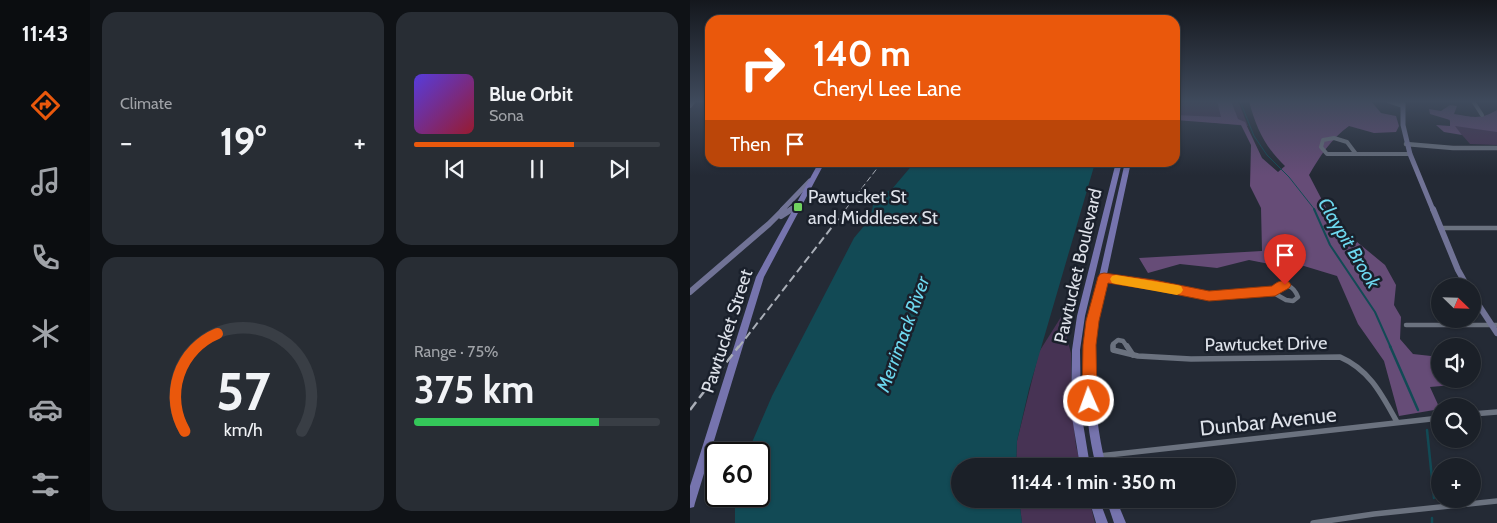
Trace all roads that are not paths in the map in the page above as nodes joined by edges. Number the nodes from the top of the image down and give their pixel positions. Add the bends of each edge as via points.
1 (1403, 125) edge
2 (1406, 144) junction
3 (1497, 148) edge
4 (1356, 154) junction
5 (1410, 154) junction
6 (819, 167) edge
7 (1118, 167) edge
8 (1127, 167) edge
9 (814, 177) junction
10 (800, 204) junction
11 (769, 224) junction
12 (1440, 228) junction
13 (1497, 228) edge
14 (1104, 277) junction
15 (1463, 278) edge
16 (1275, 291) junction
17 (690, 292) edge
18 (1481, 307) edge
19 (1406, 325) dead end
20 (1494, 325) edge
21 (1497, 333) edge
22 (1133, 355) dead end
23 (1497, 412) edge
24 (1481, 413) edge
25 (1431, 419) edge
26 (1397, 422) junction
27 (1084, 458) edge
28 (1099, 458) edge
29 (1123, 458) edge
30 (1497, 500) edge
31 (690, 502) edge
32 (1097, 508) edge
33 (1114, 508) edge
34 (1102, 523) edge
35 (1120, 523) edge
36 (1312, 523) edge

1 - 2 main road
2 - 3 street
2 - 5 main road
4 - 4 street via 1327,154 1321,146 1323,140 1346,140
4 - 5 street
5 - 12 main road
6 - 9 main road, Pawtucket Street
7 - 27 main road, Pawtucket Boulevard via 1081,316 1076,350 1076,411
8 - 14 main road, Pawtucket Boulevard
9 - 10 main road, Pawtucket Street
9 - 11 main road
10 - 11 main road
10 - 31 main road, Pawtucket Street via 760,277
11 - 17 main road
12 - 13 street
12 - 15 main road
14 - 16 street via 1209,296
14 - 28 main road, Pawtucket Boulevard via 1093,321 1088,364 1089,397
16 - 16 street via 1287,285 1296,290 1298,297 1287,301
18 - 20 main road
19 - 20 street
20 - 21 main road
22 - 26 street, Pawtucket Drive via 1201,359 1340,357 1364,370
23 - 24 street
25 - 26 street, Dunbar Avenue
26 - 29 street, Dunbar Avenue
30 - 36 street
32 - 34 main road
33 - 35 main road

